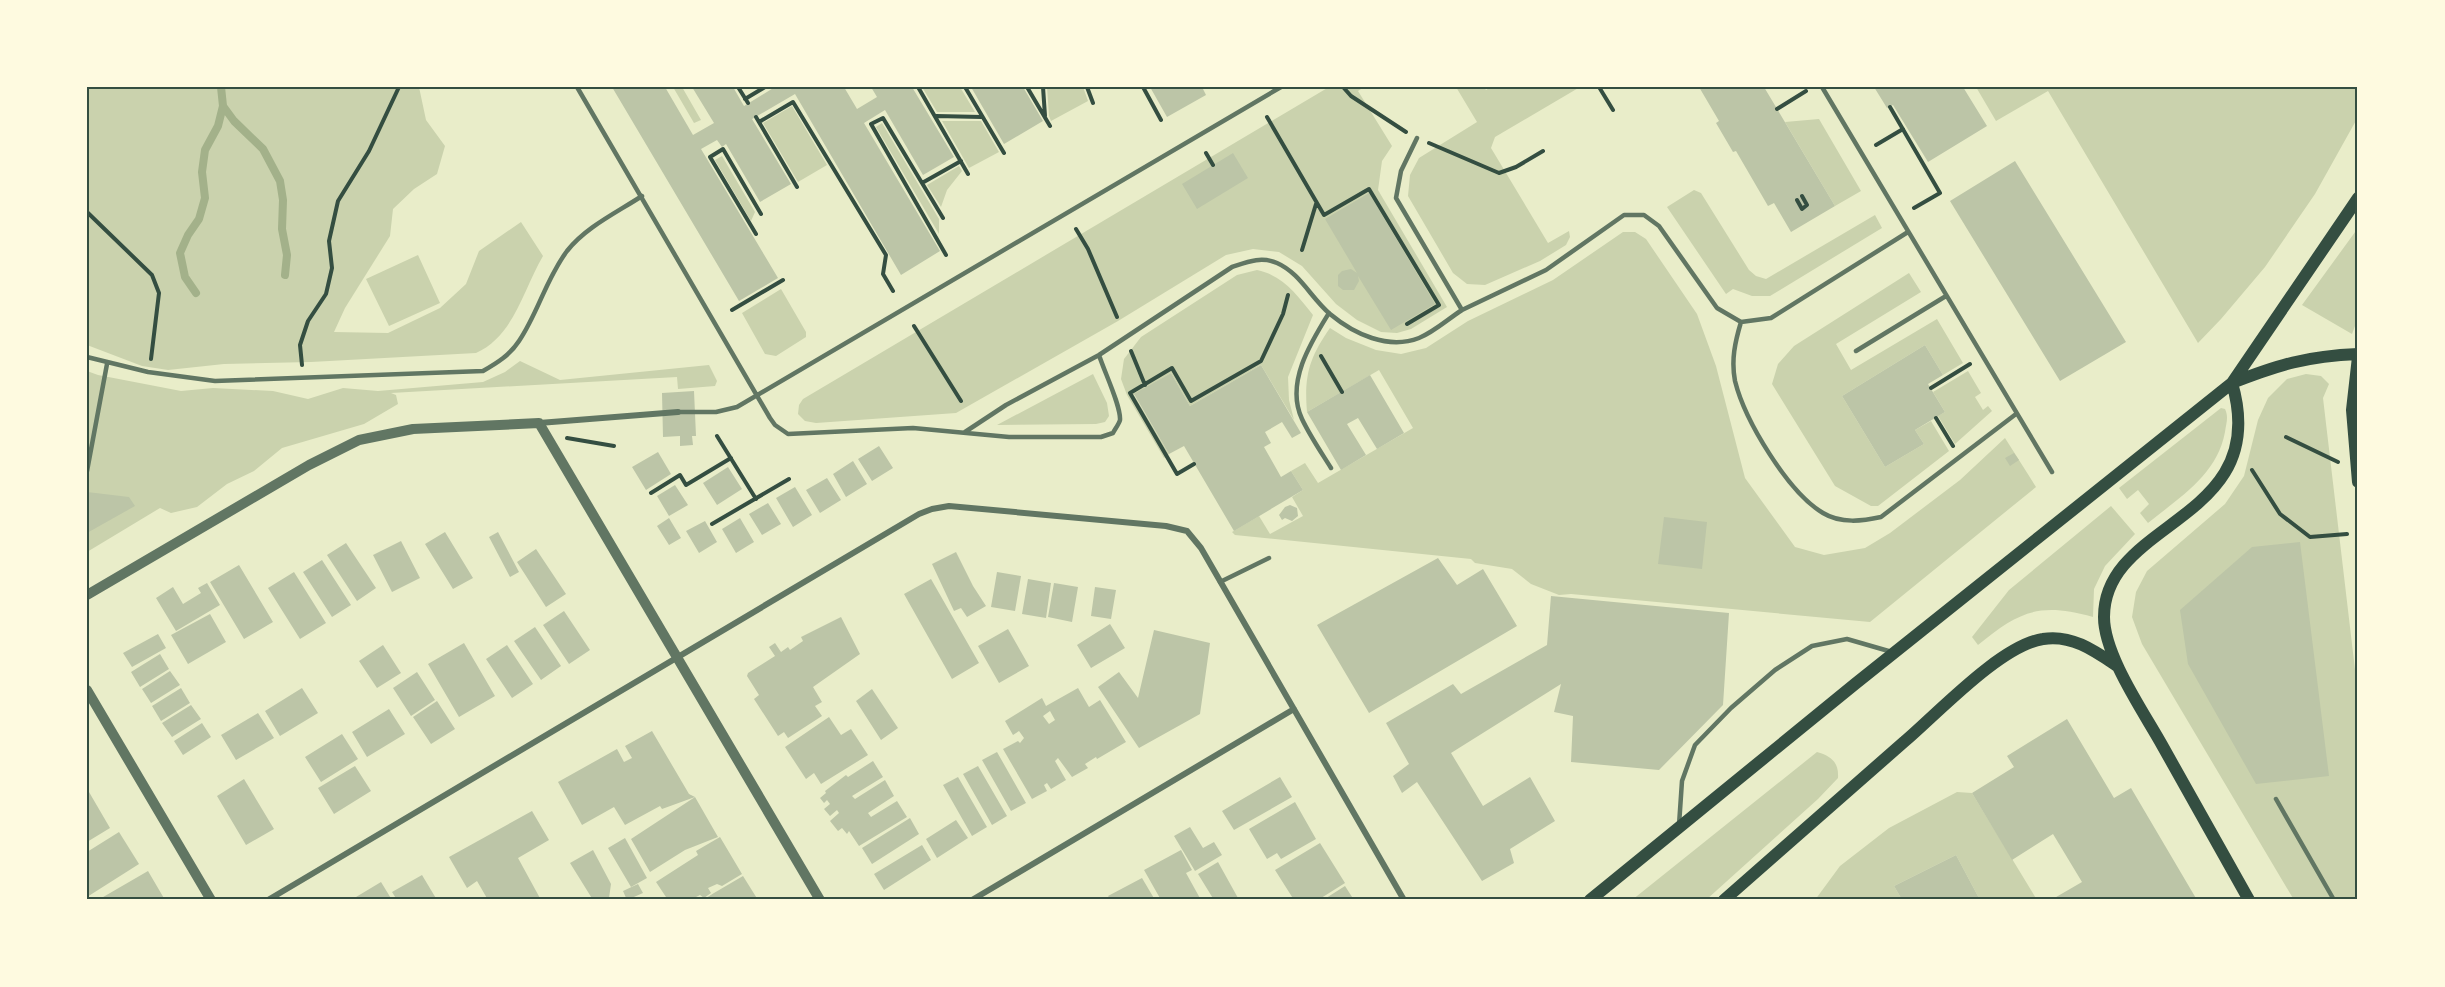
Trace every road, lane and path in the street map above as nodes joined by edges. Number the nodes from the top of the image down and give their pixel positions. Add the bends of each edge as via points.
1 (399, 87) edge
2 (577, 87) edge
3 (738, 87) edge
4 (765, 87) edge
5 (918, 87) edge
6 (965, 87) edge
7 (1027, 87) edge
8 (1043, 87) edge
9 (1087, 87) edge
10 (1143, 87) edge
11 (1281, 87) edge
12 (1343, 87) edge
13 (1599, 87) edge
14 (1822, 87) edge
15 (1806, 91) dead end
16 (1093, 104) dead end
17 (1890, 107) dead end
18 (1777, 109) dead end
19 (1614, 110) dead end
20 (935, 116) junction
21 (983, 117) junction
22 (1267, 117) dead end
23 (1045, 118) junction
24 (1161, 120) dead end
25 (1050, 126) dead end
26 (1903, 129) junction
27 (1417, 138) junction
28 (1876, 145) dead end
29 (1543, 151) dead end
30 (1004, 153) dead end
31 (1206, 153) dead end
32 (961, 161) junction
33 (1213, 165) dead end
34 (968, 174) dead end
35 (922, 183) junction
36 (797, 187) dead end
37 (642, 196) junction
38 (1802, 196) dead end
39 (2358, 198) edge
40 (1797, 200) dead end
41 (1316, 203) junction
42 (1914, 208) dead end
43 (87, 212) edge
44 (761, 214) dead end
45 (943, 218) dead end
46 (1076, 229) dead end
47 (1908, 232) junction
48 (756, 234) dead end
49 (1302, 250) dead end
50 (946, 255) dead end
51 (783, 280) dead end
52 (893, 291) dead end
53 (1288, 295) dead end
54 (1946, 296) junction
55 (732, 310) dead end
56 (1462, 310) junction
57 (1329, 313) junction
58 (1117, 317) dead end
59 (1742, 322) junction
60 (914, 326) dead end
61 (1403, 326) dead end
62 (1125, 336) junction
63 (1856, 351) dead end
64 (1319, 352) dead end
65 (1099, 355) junction
66 (2358, 356) edge
67 (87, 357) edge
68 (151, 359) dead end
69 (107, 364) junction
70 (1970, 364) dead end
71 (302, 367) dead end
72 (2232, 383) junction
73 (1144, 385) junction
74 (1931, 388) dead end
75 (1342, 392) dead end
76 (757, 395) junction
77 (961, 401) dead end
78 (678, 412) joint
79 (2016, 414) junction
80 (1936, 418) dead end
81 (539, 423) junction
82 (965, 432) junction
83 (546, 434) junction
84 (717, 435) dead end
85 (2286, 436) dead end
86 (614, 446) dead end
87 (1960, 457) junction
88 (731, 458) junction
89 (2338, 462) dead end
90 (1194, 464) dead end
91 (1331, 468) dead end
92 (2252, 470) dead end
93 (87, 471) edge
94 (2052, 472) dead end
95 (789, 479) dead end
96 (2358, 482) edge
97 (651, 493) dead end
98 (756, 499) junction
99 (712, 524) dead end
100 (2347, 534) dead end
101 (1269, 558) dead end
102 (1220, 582) junction
103 (87, 595) edge
104 (1895, 652) junction
105 (677, 657) junction
106 (2117, 666) junction
107 (87, 690) edge
108 (1294, 709) junction
109 (2276, 800) dead end
110 (1679, 828) junction
111 (211, 900) edge
112 (268, 900) edge
113 (820, 900) edge
114 (972, 900) edge
115 (1404, 900) edge
116 (1590, 900) edge
117 (1724, 900) edge
118 (2249, 900) edge
119 (2334, 900) edge

1 - 71 path via 369,151 338,201 329,241 333,268 326,294 308,321 300,345
2 - 37 lane
3 - 4 path via 746,101
5 - 20 path
6 - 21 path
7 - 23 path
8 - 23 path
9 - 16 path
10 - 24 path
11 - 76 lane
12 - 27 path
13 - 19 path
14 - 47 lane
15 - 18 path
17 - 26 path
20 - 21 path
20 - 32 path
21 - 30 path
22 - 41 path
23 - 25 path
26 - 28 path
26 - 42 path via 1940,192
27 - 29 path via 1499,173
27 - 56 lane via 1401,171 1396,198
31 - 33 path
32 - 34 path
32 - 35 path
35 - 45 path
35 - 50 path via 883,118 871,124
36 - 52 path via 757,119 793,102 886,255 883,274
37 - 69 lane via 593,226 569,249 555,268 519,342 504,358 483,371 215,381
37 - 76 lane
38 - 40 path via 1808,205 1802,209
39 - 72 main road
41 - 49 path
41 - 61 path via 1324,215 1369,189 1439,305
43 - 68 path via 152,275 159,293
44 - 48 path via 723,149 710,157
46 - 58 path
47 - 54 lane
47 - 59 lane via 1771,318
51 - 55 path
53 - 73 path via 1261,361 1191,401 1172,368
54 - 63 lane
54 - 79 lane
56 - 57 lane via 1420,338 1397,343 1379,341
56 - 59 lane via 1546,270 1624,215 1644,215 1659,226 1717,308
57 - 62 lane via 1295,274 1276,262 1256,259 1232,267
57 - 91 lane via 1304,360 1297,402 1301,417
59 - 87 lane via 1733,346 1735,381 1755,431 1800,495 1825,515 1857,522 1881,517
60 - 77 path
62 - 65 lane
62 - 73 path
64 - 75 path
65 - 82 lane
65 - 82 lane via 1118,403 1120,421 1113,433 1101,437 1010,437
66 - 72 main road via 2298,360
66 - 96 main road via 2352,410
67 - 69 lane
69 - 93 lane
70 - 74 path
72 - 104 main road
72 - 106 main road via 2239,423 2225,473 2201,501 2123,565 2112,582 2105,600 2104,619
73 - 90 path via 1130,393 1177,474
76 - 78 lane via 737,407 716,412
76 - 82 lane via 775,424 788,434 913,428
78 - 81 street
79 - 87 lane
79 - 94 lane
80 - 87 path
81 - 83 street
81 - 103 street via 413,429 359,440 309,465
83 - 86 path
83 - 105 street
84 - 88 path
85 - 89 path
88 - 97 path via 686,485 680,476
88 - 98 path
92 - 100 path via 2280,514 2310,537
95 - 98 path
98 - 99 path
101 - 102 lane
102 - 105 street via 1187,531 940,506 919,514
102 - 108 street
104 - 110 main road
104 - 110 lane via 1847,639 1812,646 1774,670 1695,745 1682,781
105 - 112 street
105 - 113 street
106 - 117 main road via 2089,647 2068,639 2043,639 2024,645 1976,679
106 - 118 main road
107 - 111 street
108 - 114 street
108 - 115 street
109 - 119 lane
110 - 116 main road

